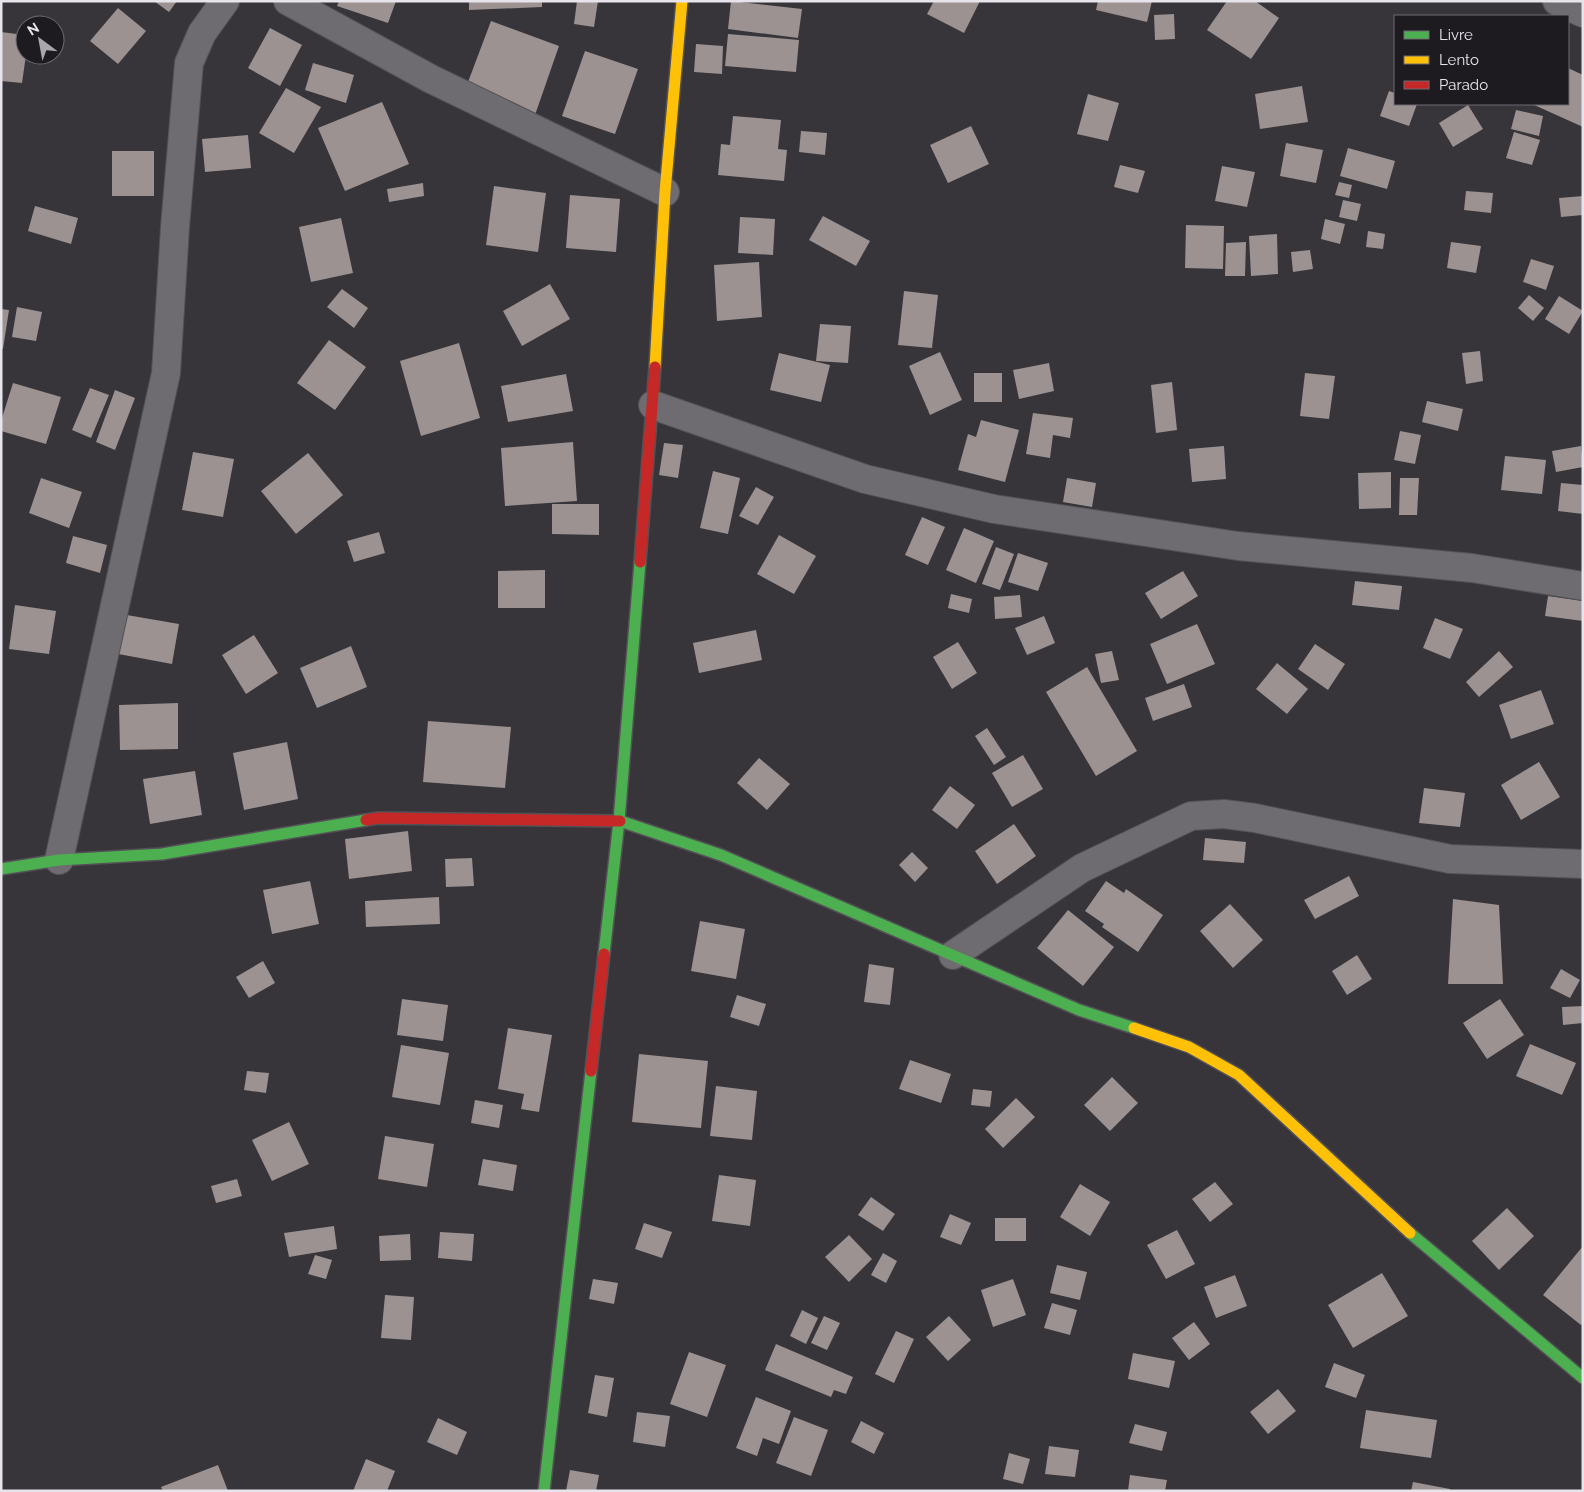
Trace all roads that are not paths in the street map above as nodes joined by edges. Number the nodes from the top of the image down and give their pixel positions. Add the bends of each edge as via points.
1 (225, 1) edge
2 (288, 1) edge
3 (682, 1) edge
4 (1557, 1) edge
5 (1583, 13) edge
6 (665, 192) junction
7 (653, 405) junction
8 (1583, 586) edge
9 (619, 821) junction
10 (59, 860) junction
11 (1583, 864) edge
12 (1, 868) edge
13 (953, 955) junction
14 (1583, 1378) edge
15 (544, 1491) edge

1 - 10 street via 202,33 189,63 166,374
2 - 6 street via 431,79
3 - 6 street
4 - 5 street
6 - 7 street
7 - 8 street via 865,479 994,509 1238,546 1472,568
7 - 9 street
9 - 10 street via 379,818 162,854
9 - 13 street via 721,855
9 - 15 street
10 - 12 street
11 - 13 street via 1450,859 1256,818 1224,814 1191,816 1082,868
13 - 14 street via 1079,1010 1189,1047 1239,1075 1416,1238

